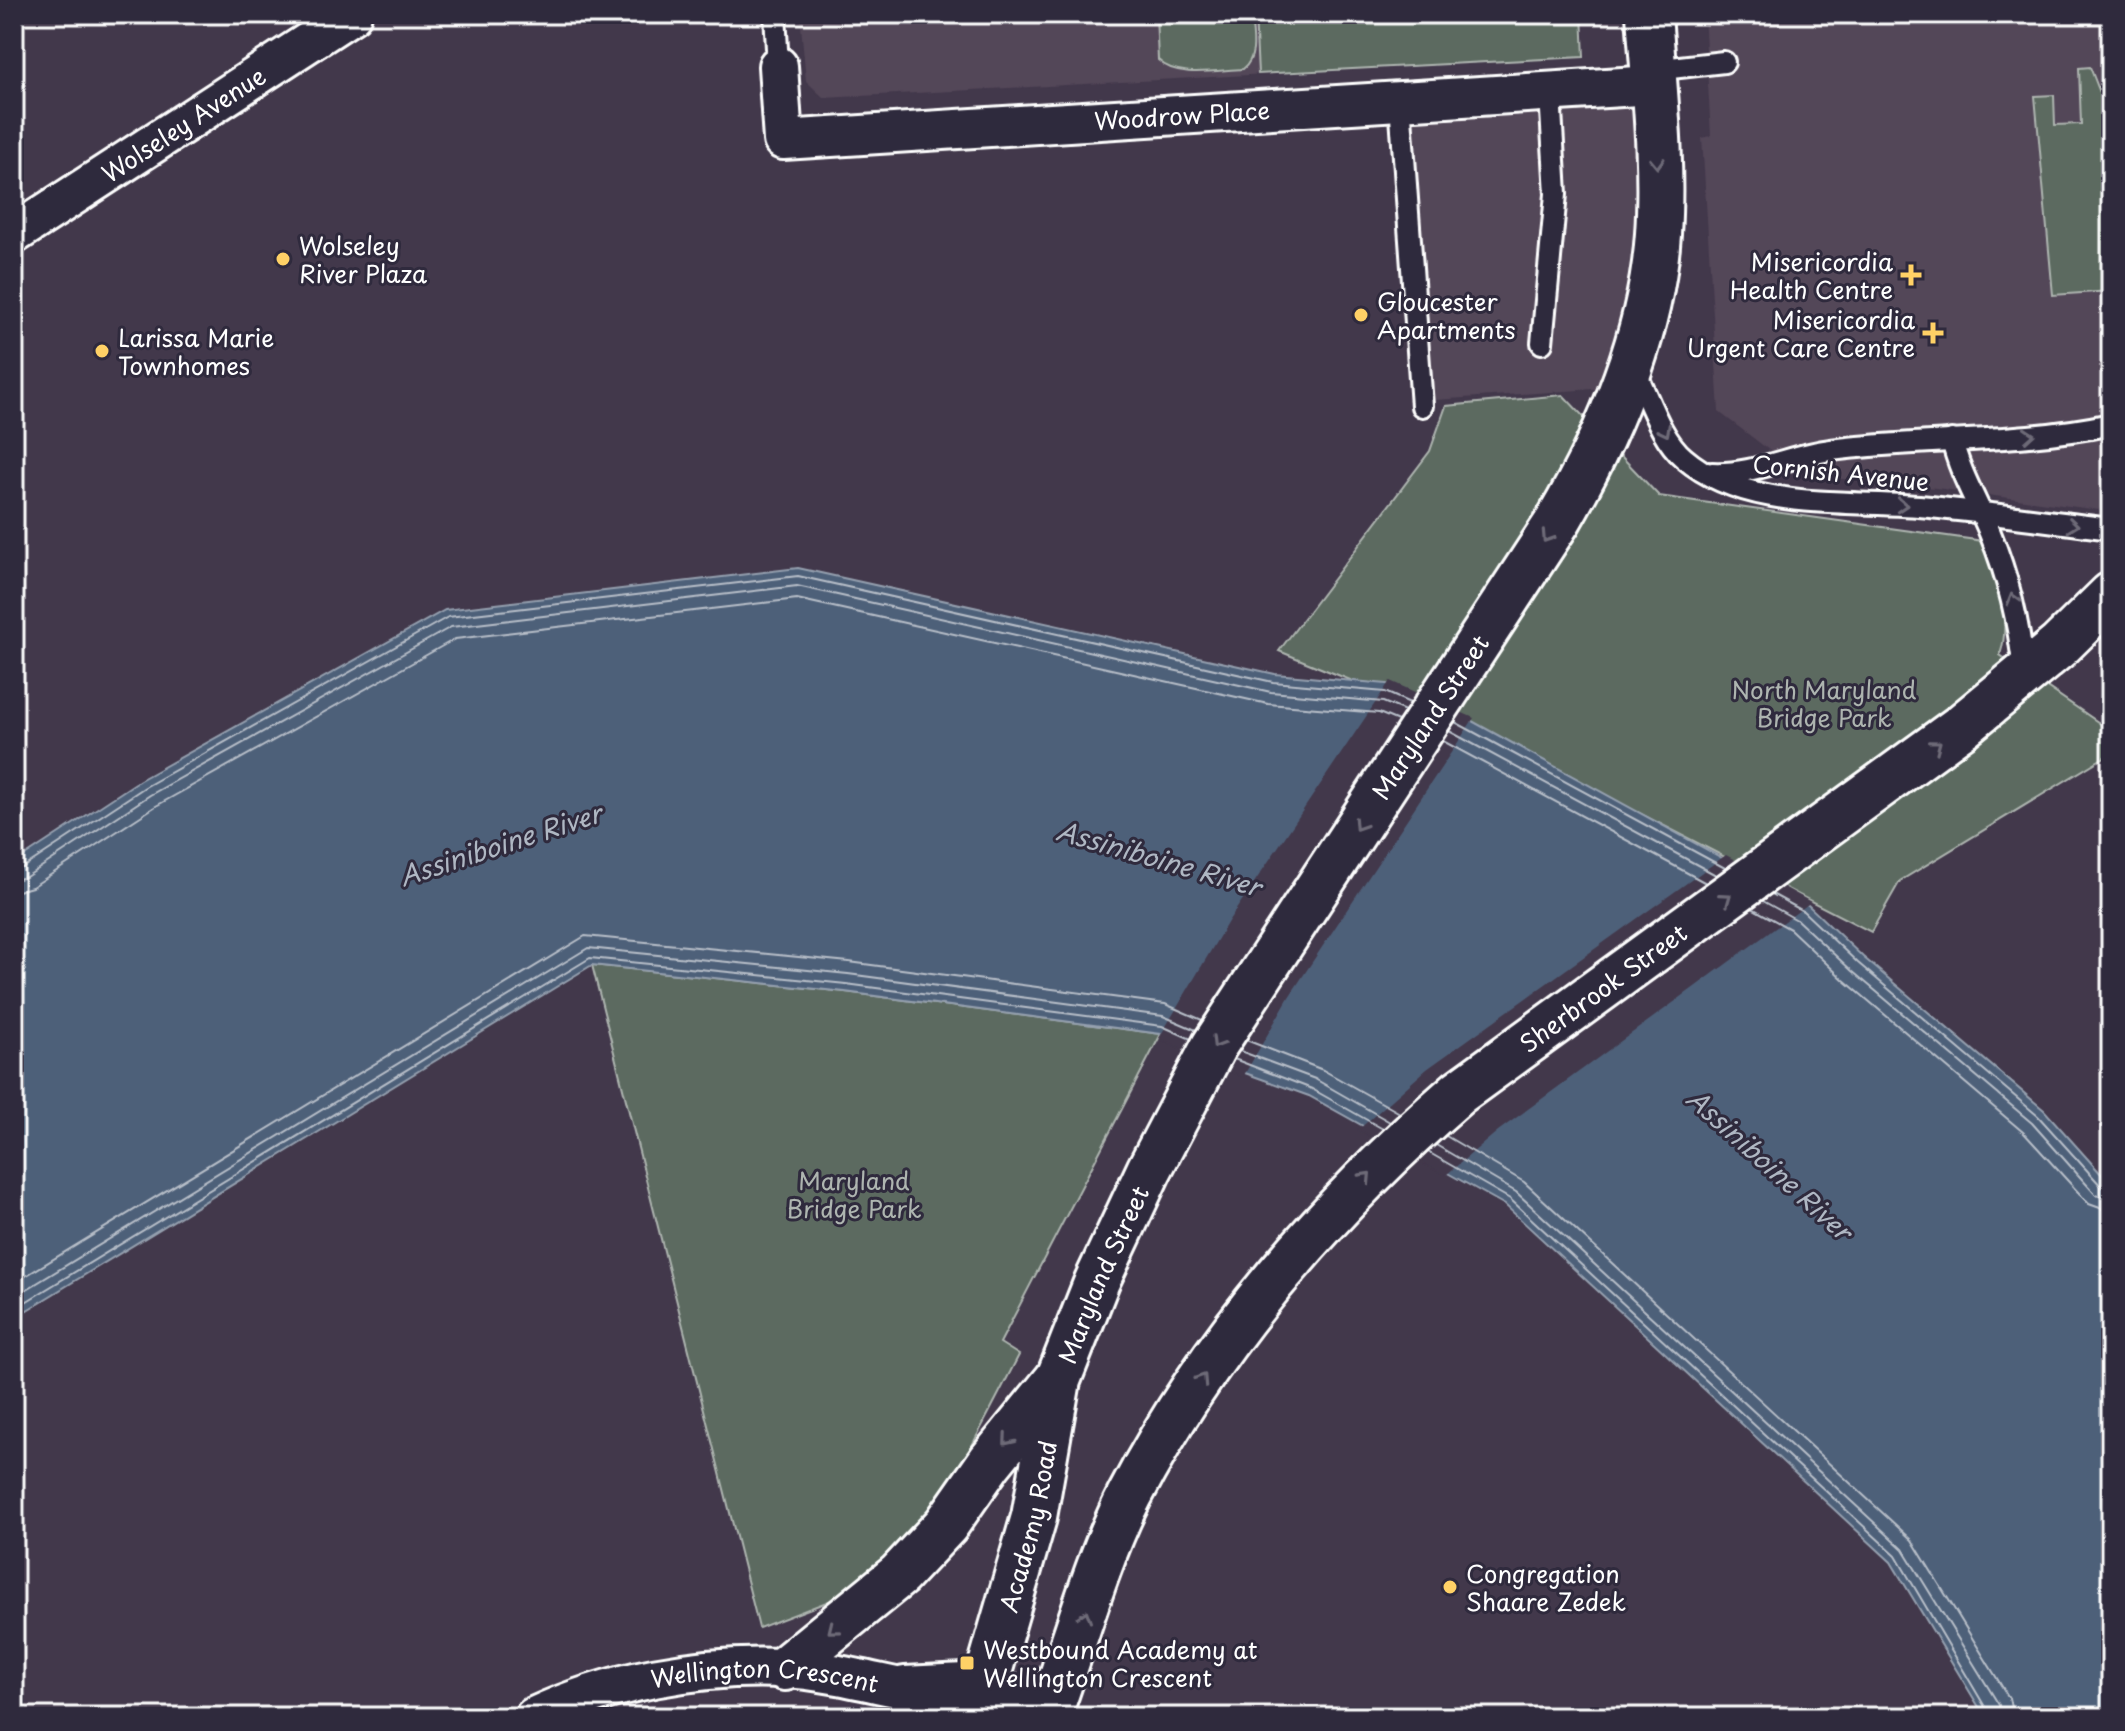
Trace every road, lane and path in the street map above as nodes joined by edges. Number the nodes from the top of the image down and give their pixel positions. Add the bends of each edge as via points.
1 (352, 14) edge
2 (775, 14) edge
3 (1649, 14) edge
4 (1724, 62) dead end
5 (778, 66) joint
6 (1654, 78) junction
7 (1550, 94) junction
8 (1400, 102) junction
9 (14, 234) edge
10 (1542, 343) dead end
11 (1630, 362) junction
12 (1422, 406) dead end
13 (2111, 424) edge
14 (1952, 440) junction
15 (1704, 472) junction
16 (1980, 512) junction
17 (2111, 529) edge
18 (2111, 595) edge
19 (2022, 678) junction
20 (1058, 1380) junction
21 (785, 1668) junction
22 (905, 1689) junction
23 (980, 1701) edge
24 (1049, 1716) edge
25 (534, 1717) edge
26 (942, 1717) edge

1 - 9 street, Wolseley Avenue
2 - 5 lane
3 - 6 main road, Maryland Street
4 - 6 lane
5 - 8 street, Woodrow Place via 783,140
6 - 7 street, Woodrow Place
6 -> 11 main road, Maryland Street via 1658,232 1651,287
7 - 8 street, Woodrow Place
7 - 10 lane via 1556,194
8 - 12 lane
11 -> 15 lane, Cornish Avenue via 1674,448
11 -> 20 main road, Maryland Street via 1607,431 1543,543 1214,1046 1104,1267
14 -> 13 lane
14 - 15 lane via 1832,450 1751,471
14 - 16 lane via 1958,468
15 -> 16 lane, Cornish Avenue via 1730,485 1773,494
16 -> 17 lane, Cornish Avenue
19 -> 16 lane via 2015,604
18 - 19 main road, Sherbrook Street
24 -> 19 main road, Sherbrook Street via 1129,1498 1225,1344 1304,1243 1391,1151 1459,1092 1927,753
20 -> 21 main road via 946,1525 899,1575
20 - 23 main road, Academy Road via 1034,1517
21 - 22 street, Wellington Crescent
21 - 25 street, Wellington Crescent via 718,1669 649,1679
22 - 23 main road, Wellington Crescent
22 - 26 main road, Wellington Crescent
23 - 24 main road, Wellington Crescent

